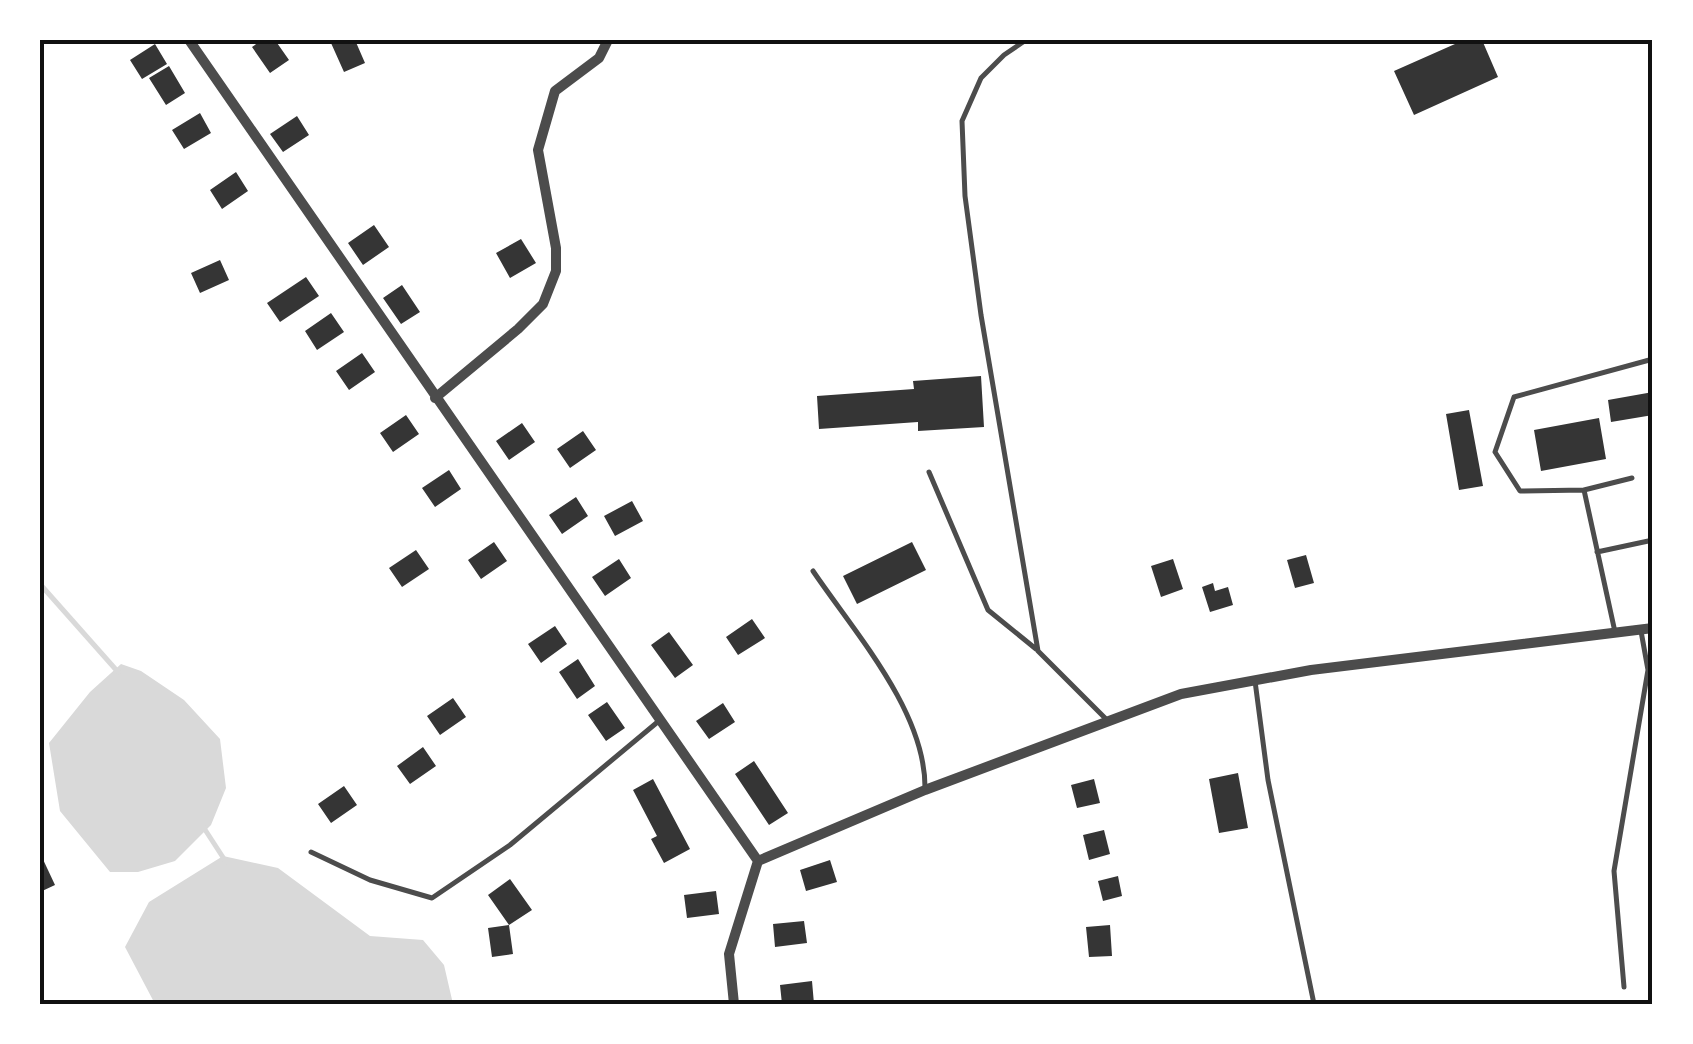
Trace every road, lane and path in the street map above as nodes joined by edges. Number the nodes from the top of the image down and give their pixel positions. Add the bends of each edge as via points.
1 (189, 40) edge
2 (608, 40) edge
3 (1026, 40) edge
4 (1653, 359) edge
5 (435, 398) junction
6 (929, 472) dead end
7 (1632, 478) dead end
8 (1584, 490) junction
9 (1653, 540) edge
10 (1598, 552) junction
11 (813, 572) dead end
12 (1647, 628) edge
13 (1615, 632) junction
14 (1038, 651) junction
15 (1255, 681) junction
16 (660, 720) junction
17 (1110, 723) junction
18 (925, 790) junction
19 (311, 852) dead end
20 (758, 860) junction
21 (1624, 986) dead end
22 (734, 1004) edge
23 (1314, 1004) edge

1 - 5 street
2 - 5 street via 599,58 556,91 538,150 556,248 544,304
3 - 14 lane via 981,78 962,120 981,315
4 - 8 lane via 1514,397 1494,452 1520,491
5 - 16 street
6 - 14 lane via 988,610
7 - 8 lane
8 - 10 lane
9 - 10 lane
10 - 13 lane
11 - 18 lane via 917,734
12 - 13 street
12 - 21 lane via 1648,670 1614,871
13 - 15 street
14 - 17 lane
15 - 17 street via 1181,694
15 - 23 lane via 1268,780
16 - 19 lane via 510,845 432,898 370,880
16 - 20 street
17 - 18 street
18 - 20 street
20 - 22 street via 729,954

